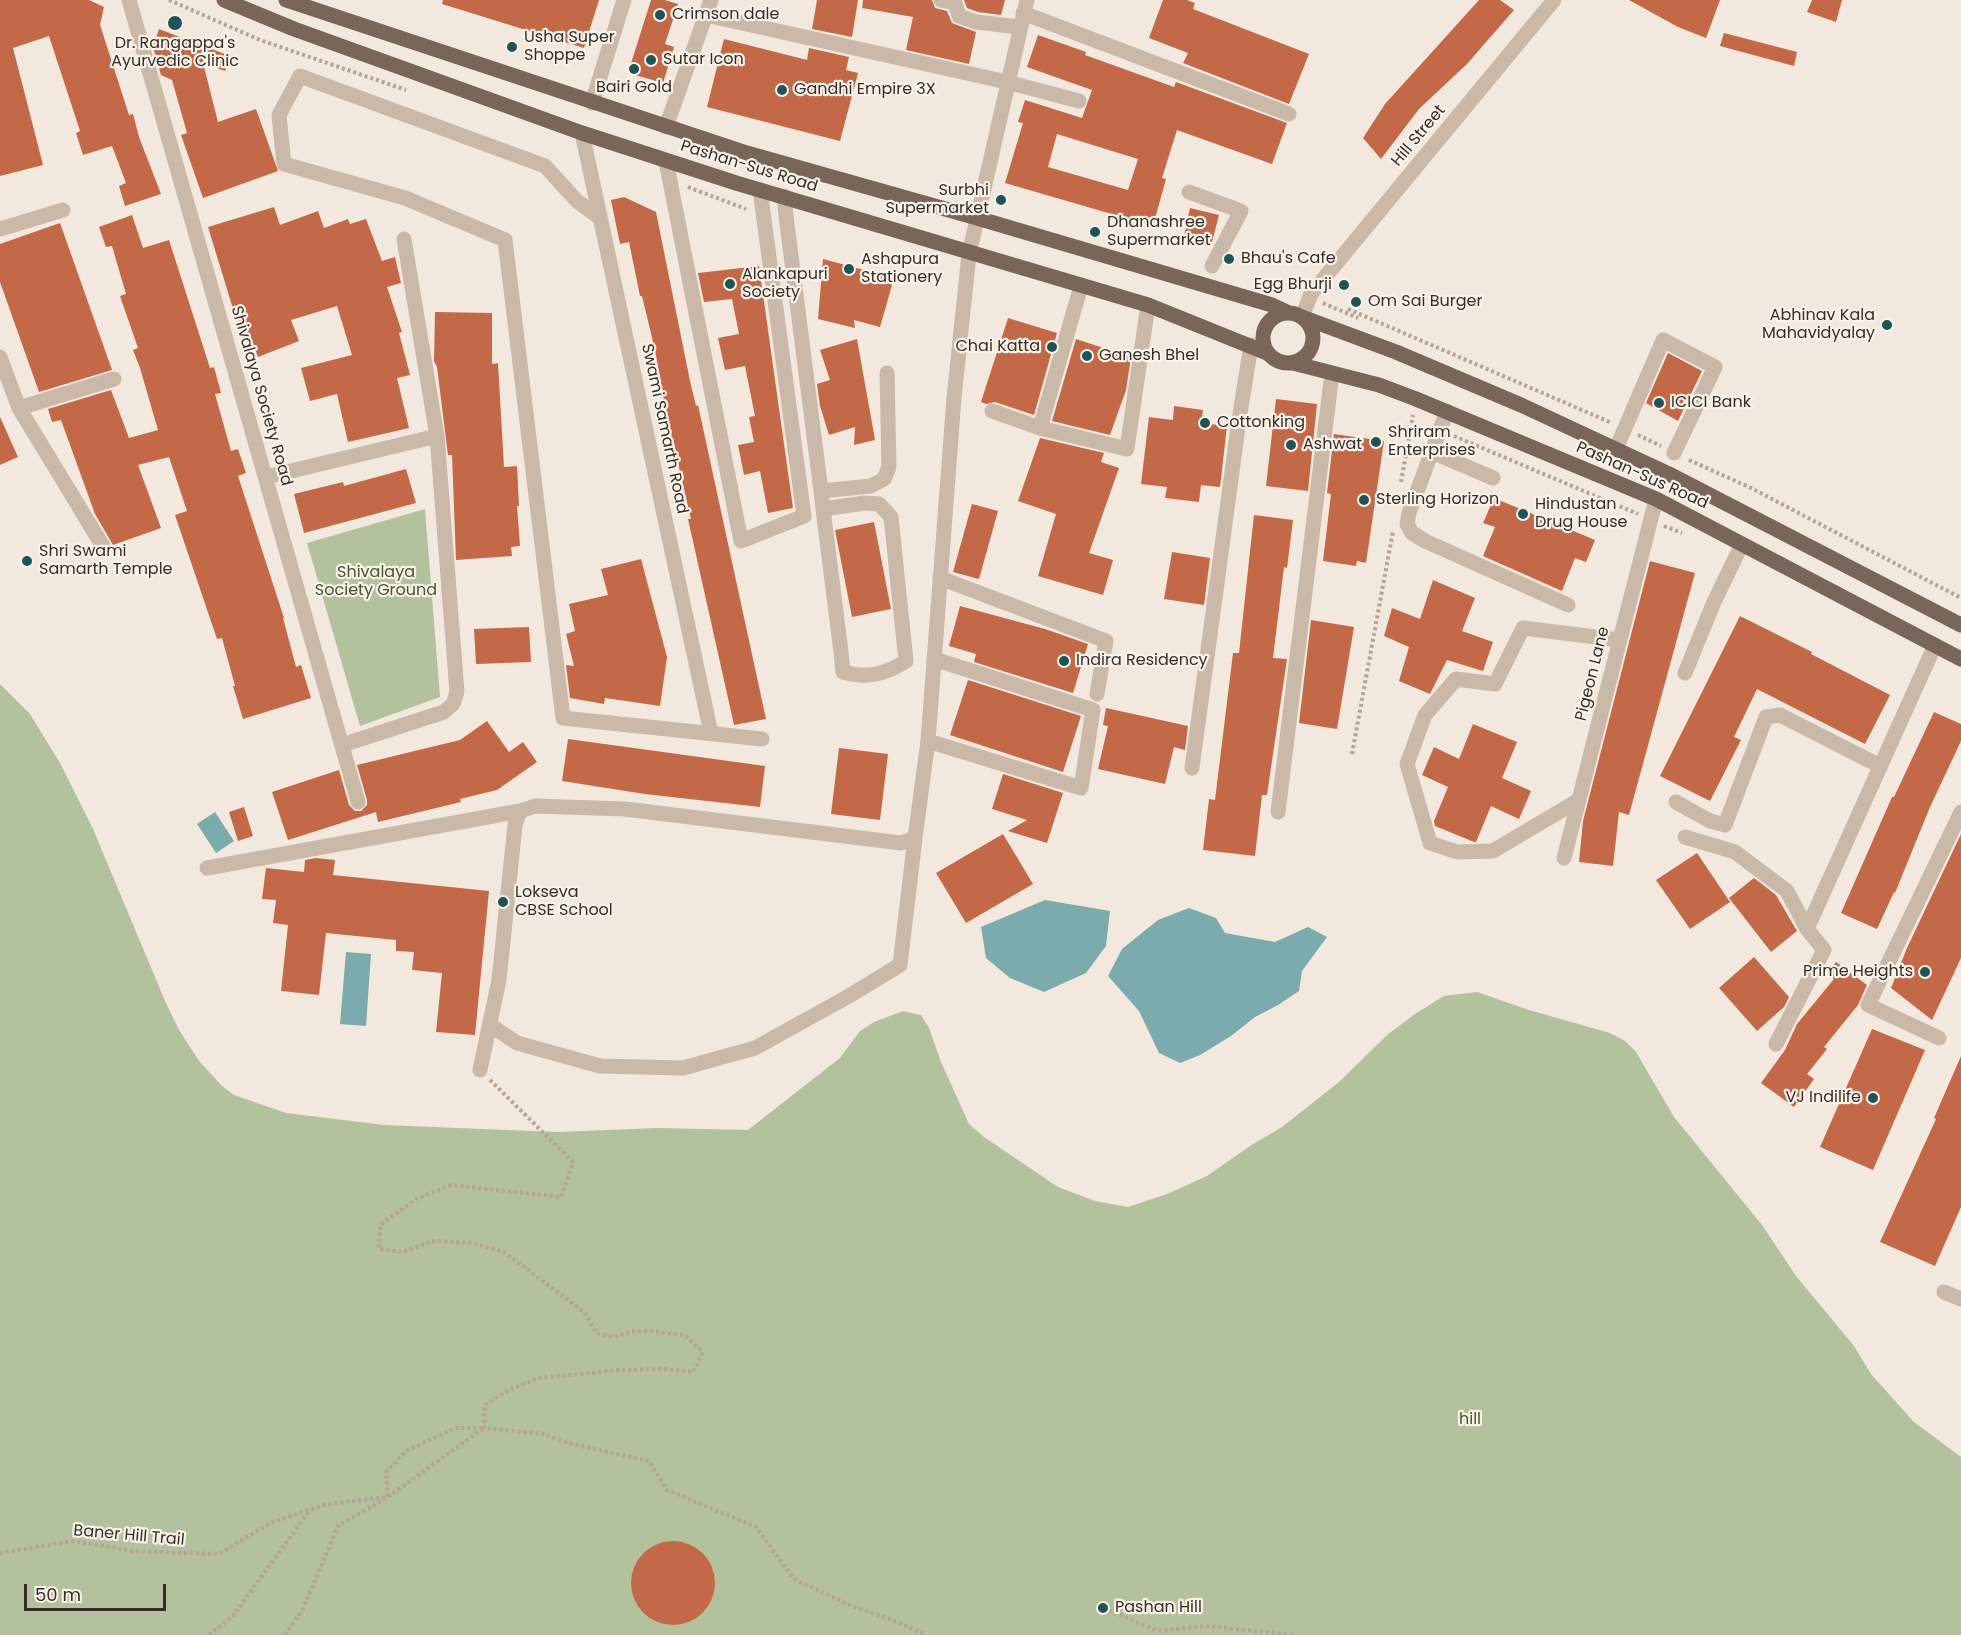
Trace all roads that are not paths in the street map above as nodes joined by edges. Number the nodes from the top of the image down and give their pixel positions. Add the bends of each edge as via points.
1 (129, 0) edge
2 (219, 0) edge
3 (224, 0) edge
4 (286, 0) edge
5 (624, 0) edge
6 (711, 0) edge
7 (941, 0) edge
8 (1554, 0) edge
9 (1023, 13) edge
10 (706, 15) junction
11 (1007, 81) junction
12 (1079, 100) dead end
13 (592, 103) junction
14 (1289, 114) dead end
15 (666, 127) junction
16 (582, 133) junction
17 (666, 161) junction
18 (760, 190) junction
19 (1189, 192) dead end
20 (784, 196) junction
21 (63, 210) dead end
22 (600, 218) junction
23 (977, 218) junction
24 (0, 229) edge
25 (404, 239) dead end
26 (969, 254) junction
27 (1212, 266) dead end
28 (1081, 286) junction
29 (1148, 306) junction
30 (1296, 315) junction
31 (1251, 345) junction
32 (1267, 353) junction
33 (0, 357) edge
34 (1293, 363) junction
35 (887, 373) dead end
36 (1332, 373) junction
37 (114, 379) dead end
38 (19, 408) junction
39 (992, 411) dead end
40 (1447, 411) junction
41 (1040, 428) junction
42 (437, 436) junction
43 (1616, 449) junction
44 (1432, 452) junction
45 (1674, 453) dead end
46 (266, 477) junction
47 (1493, 478) dead end
48 (821, 492) junction
49 (1656, 499) junction
50 (823, 509) junction
51 (1742, 544) junction
52 (104, 548) dead end
53 (940, 578) junction
54 (1568, 605) dead end
55 (1961, 625) edge
56 (1620, 640) junction
57 (1935, 645) junction
58 (934, 659) junction
59 (1961, 659) edge
60 (1685, 673) dead end
61 (1097, 694) dead end
62 (711, 733) junction
63 (762, 739) dead end
64 (928, 741) junction
65 (342, 745) junction
66 (1880, 766) junction
67 (1192, 768) dead end
68 (1579, 800) junction
69 (358, 802) dead end
70 (1676, 802) dead end
71 (520, 811) junction
72 (1278, 812) dead end
73 (1961, 812) edge
74 (1685, 837) dead end
75 (915, 838) junction
76 (1564, 858) dead end
77 (207, 868) dead end
78 (1807, 929) junction
79 (490, 1025) junction
80 (1940, 1038) dead end
81 (1776, 1044) dead end
82 (480, 1071) road end
83 (1944, 1292) dead end
84 (1961, 1299) edge

1 - 46 street, Shivalaya Society Road
2 - 3 main road
3 - 16 main road, Pashan-Sus Road
4 - 13 main road, Pashan-Sus Road
5 - 13 street
6 - 10 street
7 - 9 street via 955,3 959,16 976,22
8 - 30 street, Hill Street
9 - 11 street
9 - 14 street
10 - 11 street
10 - 15 street
11 - 12 street
11 - 23 street
13 - 15 main road, Pashan-Sus Road
15 - 23 main road, Pashan-Sus Road
16 - 17 main road, Pashan-Sus Road
16 - 22 street, Swami Samarth Road
17 - 18 main road, Pashan-Sus Road
17 - 18 street via 741,541 804,516
18 - 20 main road, Pashan-Sus Road
19 - 27 street via 1241,211
20 - 26 main road, Pashan-Sus Road
20 - 48 street
21 - 24 street
22 - 62 street, Swami Samarth Road
22 - 62 street via 545,166 300,76 279,115 284,164 405,198 505,240 563,718
23 - 26 street
23 - 30 main road, Pashan-Sus Road
25 - 42 street
26 - 28 main road, Pashan-Sus Road
26 - 53 street
28 - 29 main road, Pashan-Sus Road
28 - 41 street
29 - 31 main road, Pashan-Sus Road
29 - 41 street via 1127,449
30 - 32 main road via 1278,315 1269,321 1263,342
30 - 34 main road via 1310,326 1313,337 1311,348
30 - 43 main road, Pashan-Sus Road via 1396,352
31 - 32 main road, Pashan-Sus Road
31 - 67 street
32 - 34 main road via 1279,362
33 - 38 street
34 - 36 main road, Pashan-Sus Road
35 - 48 street via 889,467 884,480 871,486
36 - 40 main road, Pashan-Sus Road via 1379,385
36 - 72 street
37 - 38 street
38 - 52 street
39 - 41 street
40 - 44 street
40 - 49 main road, Pashan-Sus Road
42 - 46 street
42 - 65 street via 457,692 453,704 444,712
43 - 45 street via 1663,340 1715,368
43 - 55 main road, Pashan-Sus Road
44 - 47 street
44 - 54 street via 1409,513 1407,524 1412,533
46 - 65 street, Shivalaya Society Road
48 - 50 street
49 - 51 main road, Pashan-Sus Road
49 - 56 street, Pigeon Lane
50 - 50 street via 879,504 891,517 906,661 894,669 876,675 843,672
51 - 57 main road, Pashan-Sus Road
51 - 60 street
53 - 58 street
53 - 61 street via 1106,641
56 - 68 street, Pigeon Lane
56 - 68 street via 1522,628 1495,684 1456,679 1425,715 1407,764 1430,843 1457,852 1493,850
57 - 59 main road, Pashan-Sus Road
57 - 66 street
58 - 64 street
58 - 64 street via 1093,710 1081,788
62 - 63 street
64 - 75 street
65 - 69 street, Shivalaya Society Road
66 - 70 street via 1780,715 1766,717 1725,825
66 - 78 street
68 - 76 street, Pigeon Lane
71 - 75 street via 535,806 625,809 901,843
71 - 77 street
71 - 79 street via 515,825 499,980
73 - 80 street via 1868,1005
74 - 78 street via 1735,852 1779,884 1787,891
75 - 79 street via 900,965 755,1048 683,1068 600,1066 517,1043
78 - 81 street via 1824,950
79 - 82 street
83 - 84 street

